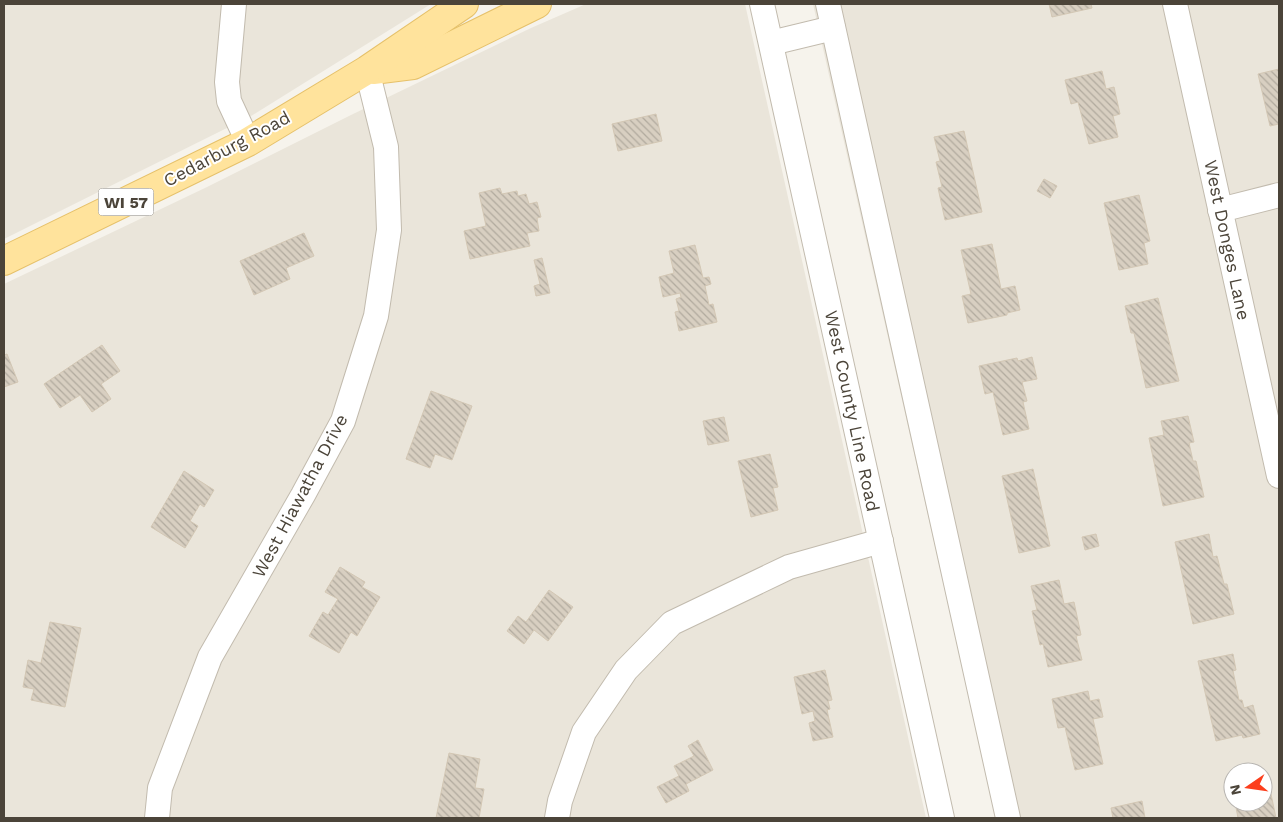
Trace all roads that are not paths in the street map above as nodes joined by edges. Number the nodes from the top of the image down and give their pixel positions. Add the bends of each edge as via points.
1 (234, 4) edge
2 (464, 4) edge
3 (537, 4) edge
4 (762, 4) edge
5 (828, 4) edge
6 (1175, 4) edge
7 (833, 28) junction
8 (771, 43) junction
9 (367, 70) junction
10 (248, 142) junction
11 (1279, 196) edge
12 (1220, 210) junction
13 (4, 261) edge
14 (1279, 476) edge
15 (880, 541) junction
16 (157, 818) edge
17 (557, 818) edge
18 (942, 818) edge
19 (1008, 818) edge

1 - 10 street via 228,82 230,101
2 - 9 main road, Cedarburg Road / WI 57
3 - 9 main road, Cedarburg Road / WI 57 via 413,65
4 - 8 street, West County Line Road
5 - 7 street
6 - 12 street, West Donges Lane
7 - 8 street
7 - 19 street
8 - 15 street, West County Line Road
9 - 10 main road, Cedarburg Road / WI 57
9 - 16 street, West Hiawatha Drive via 386,147 390,230 376,316 343,421 210,658 160,788
10 - 13 main road, Cedarburg Road / WI 57
11 - 12 street
12 - 14 street, West Donges Lane
15 - 17 street via 790,567 672,624 626,670 584,732
15 - 18 street, West County Line Road

